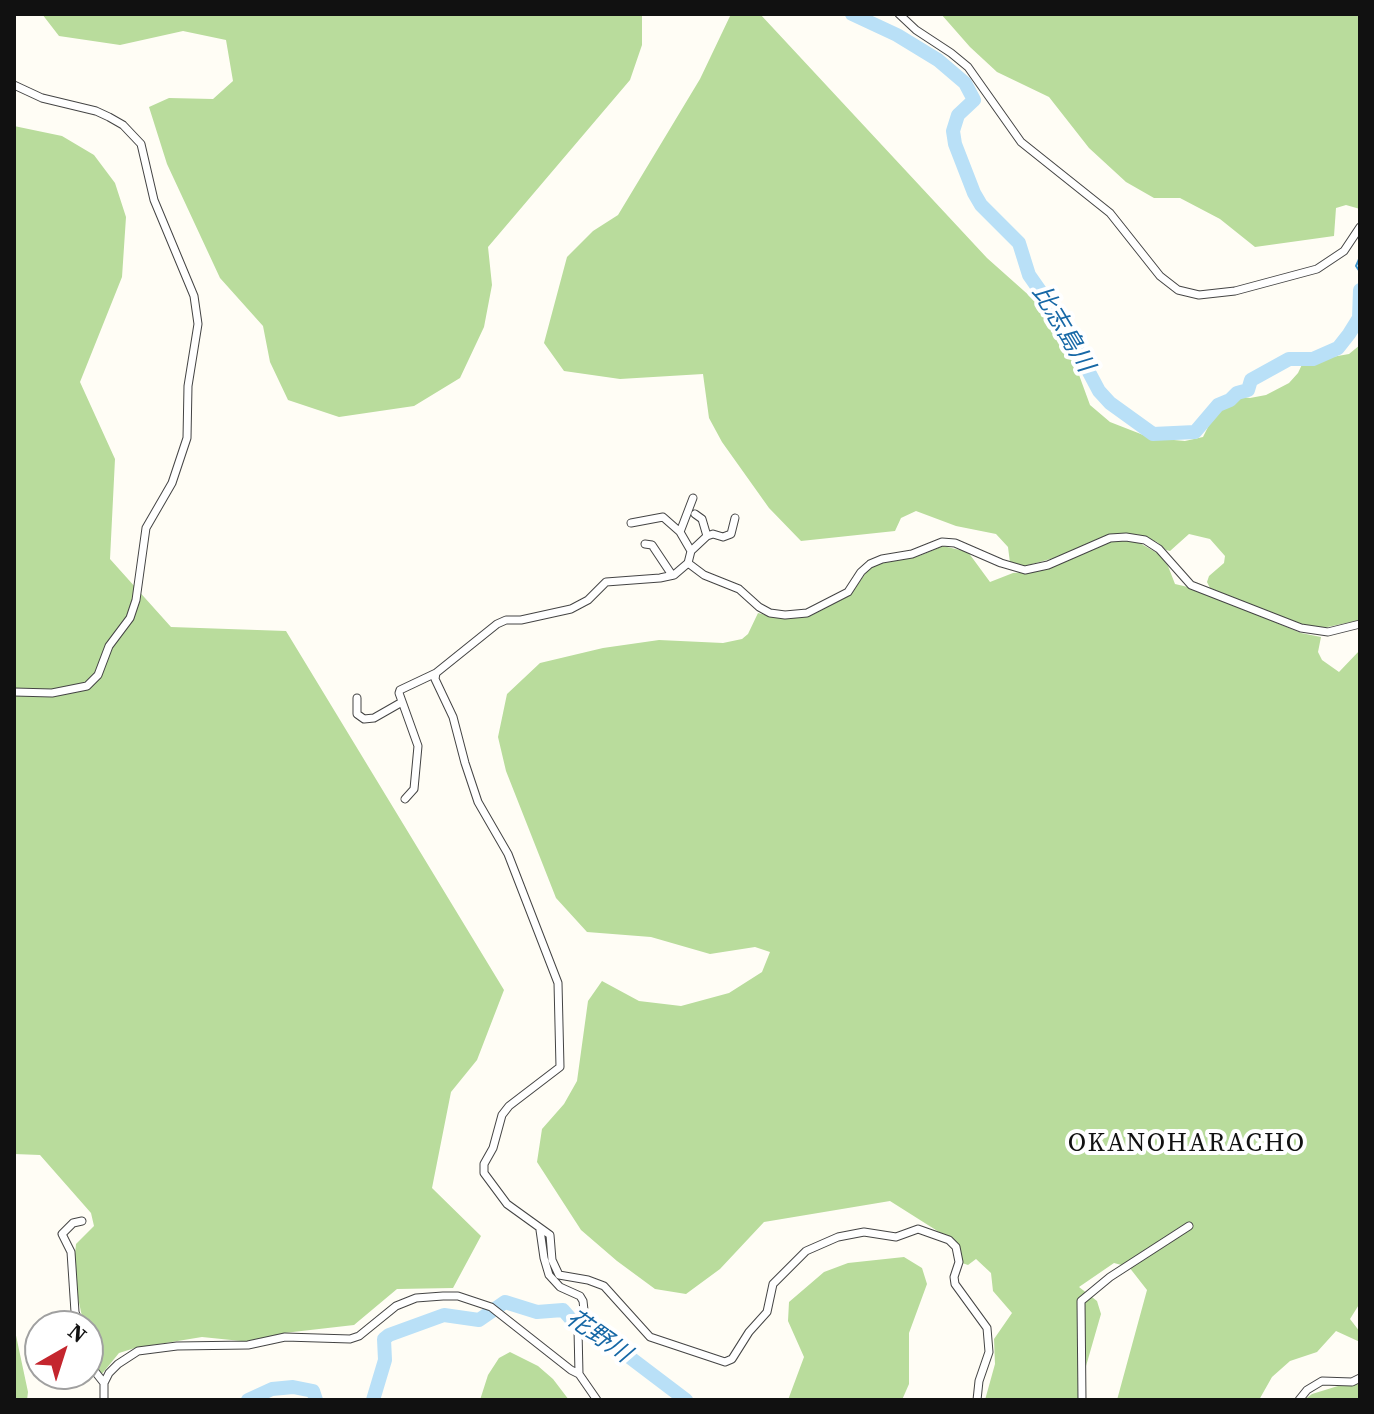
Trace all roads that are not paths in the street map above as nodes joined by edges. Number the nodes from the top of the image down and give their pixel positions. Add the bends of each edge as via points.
1 (899, 14) edge
2 (14, 85) edge
3 (1360, 227) edge
4 (693, 498) dead end
5 (695, 514) dead end
6 (735, 518) dead end
7 (631, 523) dead end
8 (680, 532) junction
9 (707, 536) junction
10 (645, 544) dead end
11 (691, 551) junction
12 (688, 563) junction
13 (672, 575) junction
14 (1360, 624) edge
15 (436, 673) junction
16 (14, 692) edge
17 (357, 698) dead end
18 (402, 702) junction
19 (405, 799) dead end
20 (82, 1221) dead end
21 (1189, 1226) dead end
22 (540, 1230) junction
23 (75, 1310) edge
24 (579, 1374) junction
25 (1360, 1378) edge
26 (104, 1383) edge
27 (597, 1400) edge
28 (977, 1400) edge
29 (1082, 1400) edge
30 (1299, 1400) edge

1 - 3 street via 968,67 1021,142 1110,213 1160,276 1178,290 1199,295 1235,291 1317,269 1344,251
2 - 16 street via 109,117 141,144 154,200 192,288 198,324 187,438 172,483 146,528 130,618 87,686 52,693
4 - 8 street
5 - 9 street
6 - 9 street via 731,534
7 - 8 street via 663,517
8 - 11 street
9 - 11 street
10 - 13 street via 652,545
11 - 12 street
12 - 13 street
12 - 14 street via 739,589 770,613 785,615 807,613 848,592 870,564 942,542 1025,570 1110,538 1126,537 1159,549 1191,585 1301,628 1328,632
13 - 15 street via 606,582 571,609 506,620
15 - 18 street via 400,690
15 - 22 street via 478,802 508,854 558,983 560,1067 509,1106 484,1164 484,1173 507,1204
17 - 18 street via 357,714 364,719
18 - 19 street via 418,746 414,789
20 - 23 street via 62,1234 71,1252
21 - 29 street via 1081,1301
22 - 24 street via 549,1275 580,1296 584,1306 578,1330
22 - 28 street via 550,1235 559,1275 604,1286 650,1337 725,1362 767,1312 773,1284 806,1251 864,1232 903,1236 918,1229 949,1240 959,1253 955,1284 987,1328 988,1360
24 - 26 street via 491,1307 458,1296 416,1298 350,1339 285,1337 248,1345 138,1351 118,1364
24 - 27 street
25 - 30 street via 1322,1381

